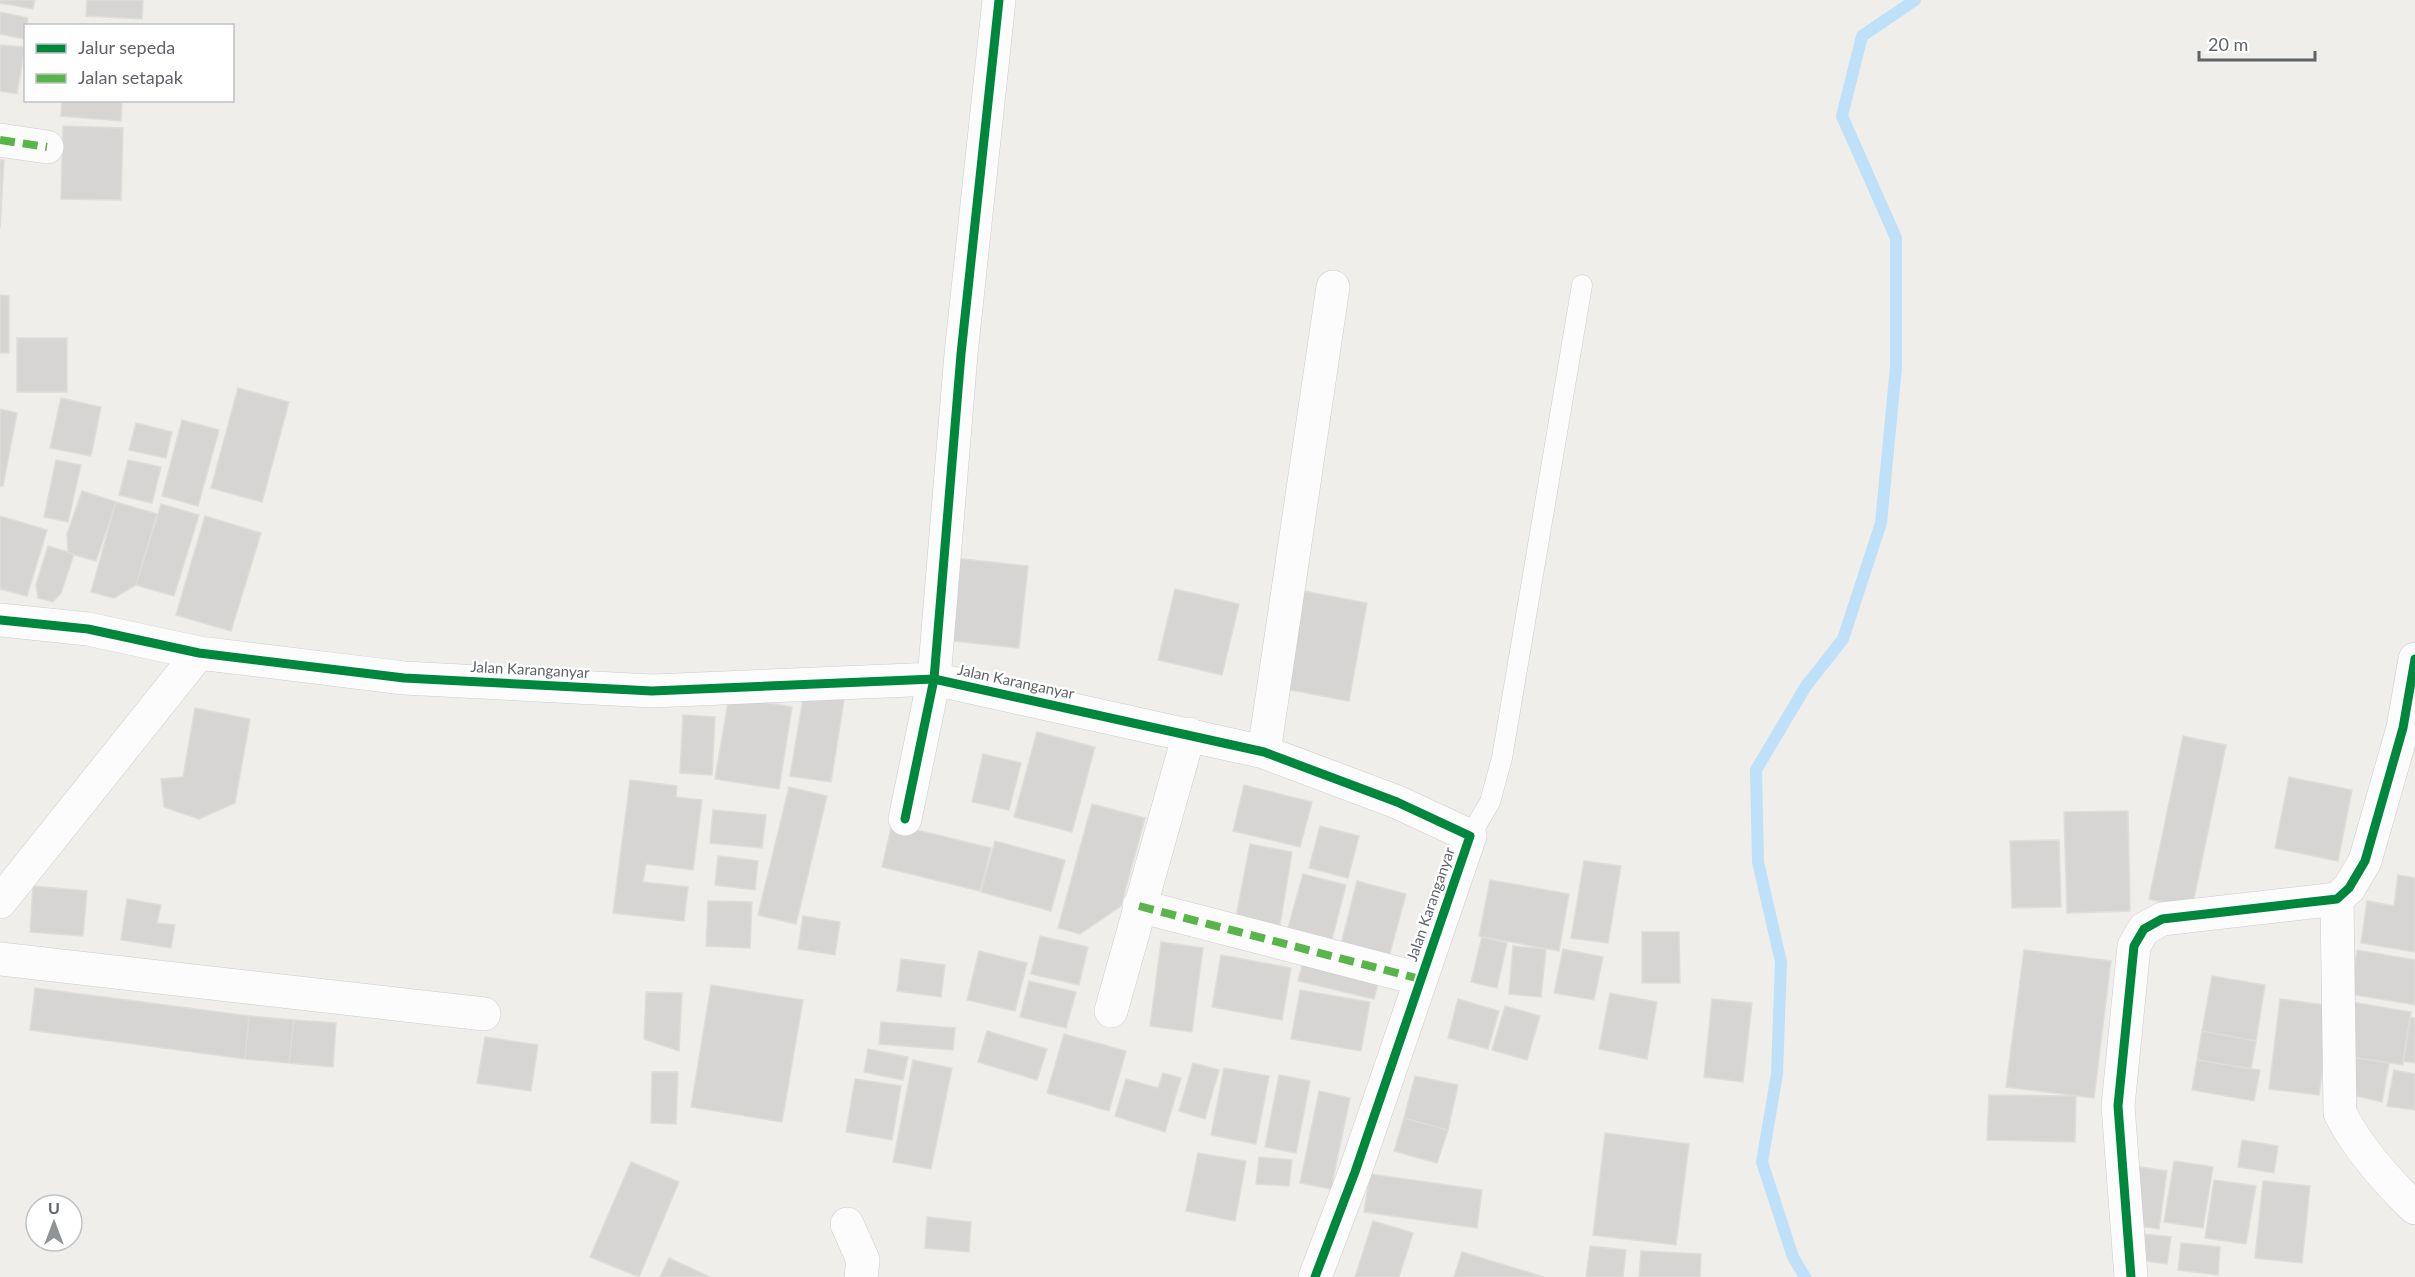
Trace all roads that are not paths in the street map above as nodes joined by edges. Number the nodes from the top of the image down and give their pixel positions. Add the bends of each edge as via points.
1 (999, 0) edge
2 (0, 140) edge
3 (47, 147) dead end
4 (1582, 285) dead end
5 (1333, 287) dead end
6 (0, 620) edge
7 (199, 653) junction
8 (2415, 659) edge
9 (934, 679) junction
10 (2409, 728) edge
11 (1190, 734) junction
12 (1264, 752) junction
13 (905, 819) dead end
14 (1470, 836) junction
15 (2337, 899) junction
16 (0, 902) edge
17 (1138, 906) junction
18 (0, 958) edge
19 (1420, 980) junction
20 (1111, 1011) dead end
21 (484, 1014) dead end
22 (2415, 1208) edge
23 (847, 1224) dead end
24 (861, 1277) edge
25 (1314, 1277) edge
26 (2131, 1277) edge

1 - 9 street via 960,354
2 - 3 street
4 - 14 lane via 1502,758 1490,802
5 - 12 street
6 - 7 street, Jalan Karanganyar via 88,629
7 - 9 street, Jalan Karanganyar via 404,678 651,691
7 - 16 street
8 - 10 street
9 - 11 street, Jalan Karanganyar
9 - 13 street
10 - 15 street via 2365,861 2352,884
11 - 12 street, Jalan Karanganyar
11 - 17 street
12 - 14 street, Jalan Karanganyar via 1397,802
14 - 19 street, Jalan Karanganyar
15 - 22 street via 2340,1113 2350,1134
15 - 26 street via 2162,919 2138,938 2132,954 2118,1106
17 - 19 street
17 - 20 street
18 - 21 street
19 - 25 street, Jalan Karanganyar via 1355,1172
23 - 24 street via 863,1260

